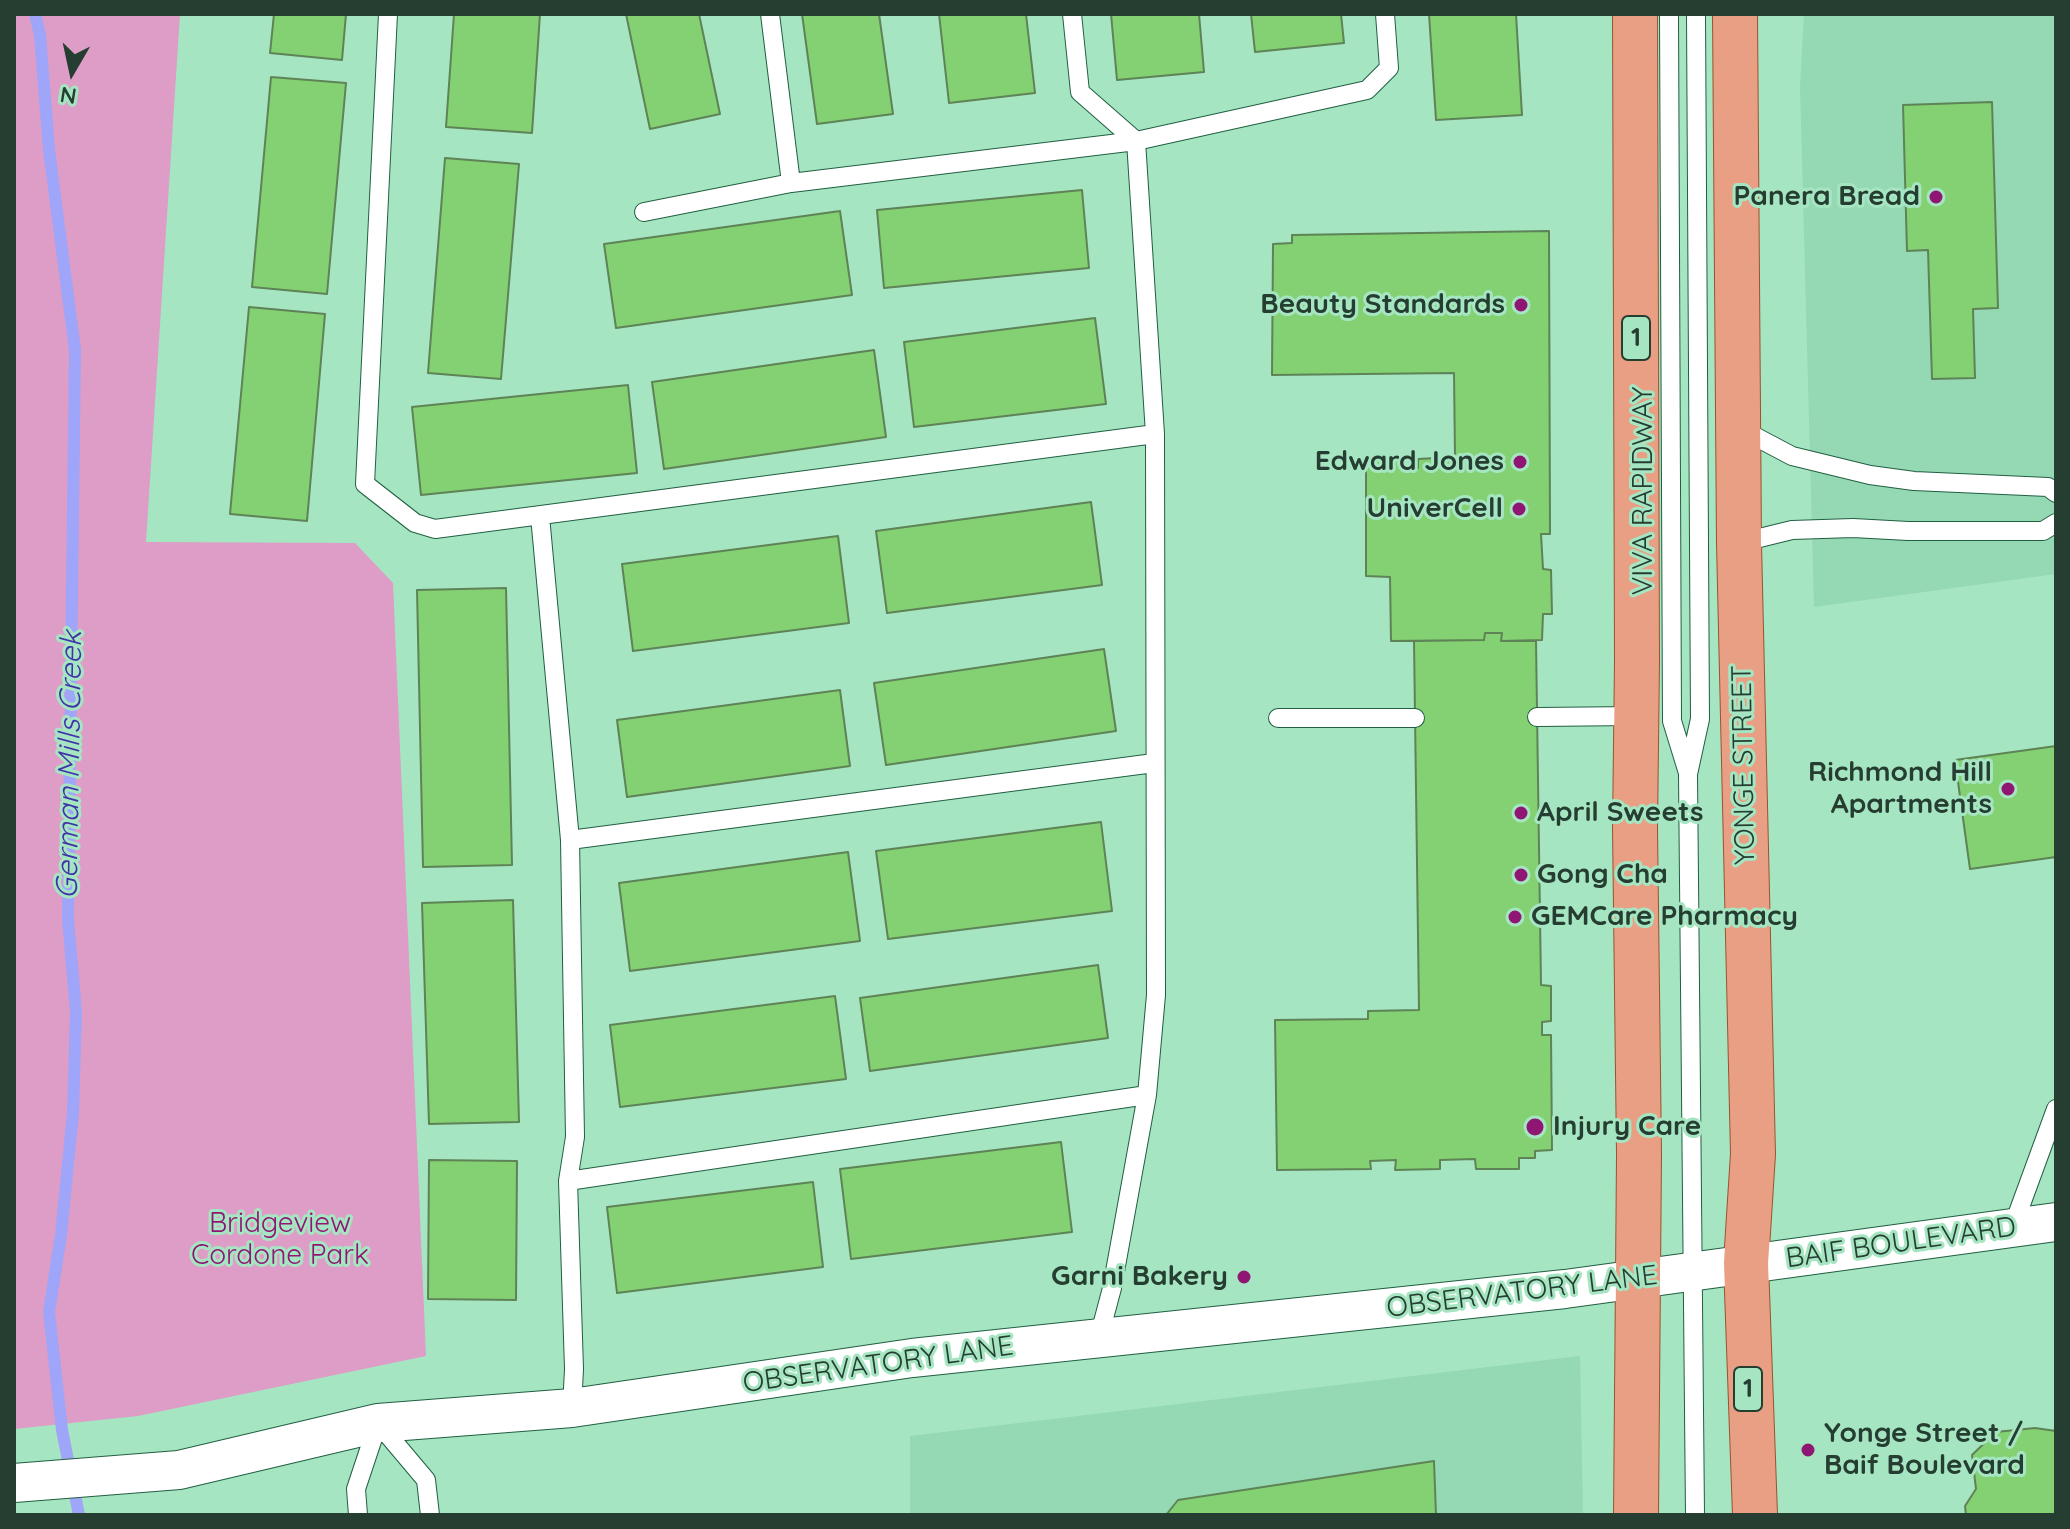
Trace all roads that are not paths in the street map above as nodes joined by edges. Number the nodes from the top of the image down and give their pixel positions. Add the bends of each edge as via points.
1 (388, 14) edge
2 (770, 14) edge
3 (1072, 14) edge
4 (1385, 14) edge
5 (1635, 14) edge
6 (1669, 14) edge
7 (1696, 14) edge
8 (1735, 14) edge
9 (1136, 141) junction
10 (791, 183) junction
11 (644, 212) dead end
12 (1737, 428) junction
13 (1155, 434) junction
14 (2056, 493) edge
15 (540, 516) junction
16 (2056, 523) edge
17 (1739, 543) junction
18 (1636, 716) junction
19 (1537, 717) dead end
20 (1278, 718) dead end
21 (1415, 718) dead end
22 (1154, 763) junction
23 (1688, 774) junction
24 (570, 840) junction
25 (1147, 1095) junction
26 (2056, 1109) edge
27 (568, 1181) junction
28 (2056, 1222) edge
29 (2012, 1229) junction
30 (1746, 1263) junction
31 (1692, 1271) junction
32 (1637, 1278) junction
33 (1099, 1337) junction
34 (572, 1408) junction
35 (378, 1423) junction
36 (14, 1483) edge
37 (358, 1515) edge
38 (430, 1515) edge
39 (1636, 1515) edge
40 (1695, 1515) edge
41 (1755, 1515) edge

1 - 15 lane via 365,484 415,523 435,529
2 - 10 lane
3 - 9 lane via 1080,92
4 - 9 lane via 1389,68 1367,90
5 - 18 main road, 1
6 - 23 lane, VIVA RAPIDWAY via 1672,721
7 - 23 lane, VIVA RAPIDWAY via 1700,719
8 - 12 main road, YONGE STREET / 1
9 - 10 lane
9 - 13 lane
10 - 11 lane
12 - 14 lane via 1792,456 1870,475 2048,487
12 - 17 main road, YONGE STREET / 1
13 - 15 lane
13 - 22 lane
15 - 24 lane
16 - 17 lane via 2043,531 1792,530
17 - 30 main road, YONGE STREET / 1 via 1753,1154
18 - 19 lane
18 - 32 main road, 1
20 - 21 lane
22 - 24 lane
22 - 25 lane via 1156,995
23 - 31 lane, VIVA RAPIDWAY
24 - 27 lane via 575,1137
25 - 27 lane
25 - 33 lane
26 - 29 lane
27 - 34 lane
28 - 29 street, BAIF BOULEVARD
29 - 30 street, BAIF BOULEVARD
30 - 31 street, OBSERVATORY LANE
30 - 41 main road, YONGE STREET / 1
31 - 32 street, OBSERVATORY LANE
31 - 40 lane, VIVA RAPIDWAY
32 - 33 street, OBSERVATORY LANE
32 - 39 main road, 1
33 - 34 street, OBSERVATORY LANE via 912,1358
34 - 35 street, OBSERVATORY LANE
35 - 36 street, OBSERVATORY LANE via 179,1470
35 - 37 lane via 356,1489
35 - 38 lane via 426,1480

